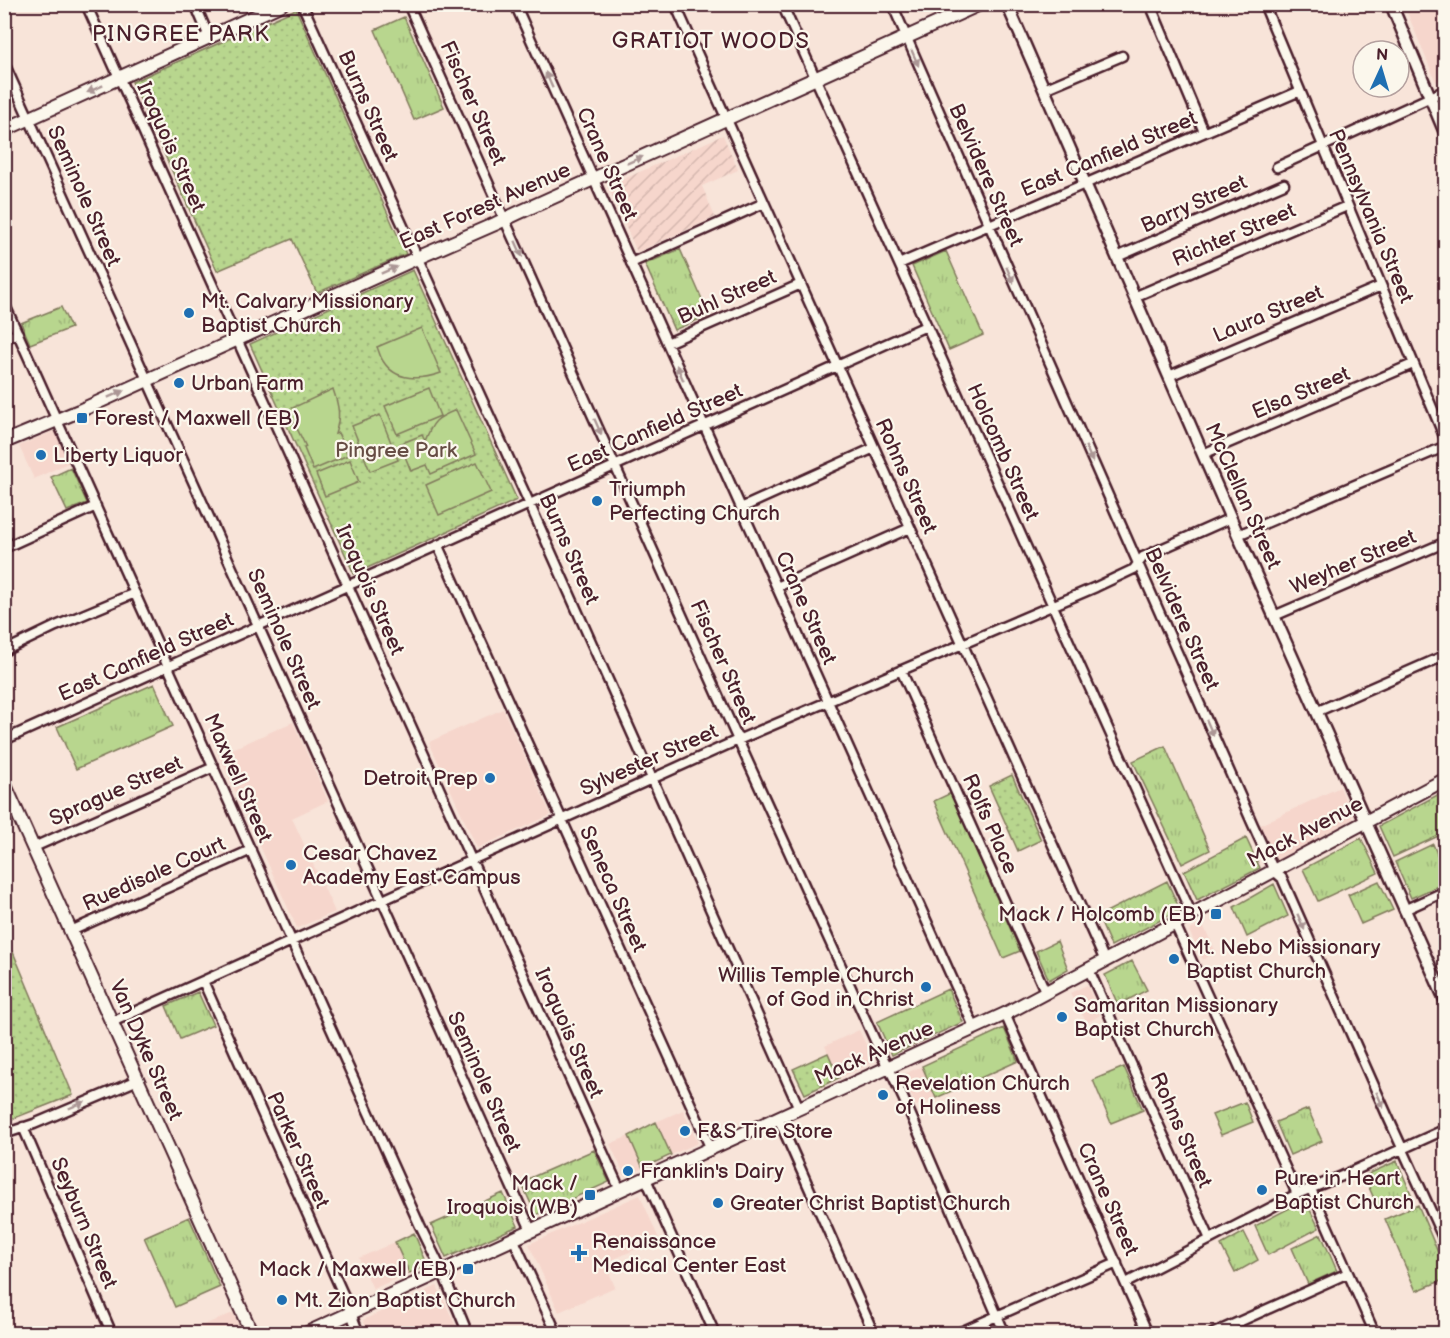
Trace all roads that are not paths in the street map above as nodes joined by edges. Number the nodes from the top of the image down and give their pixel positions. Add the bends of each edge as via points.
1 (86, 4) edge
2 (195, 4) edge
3 (282, 4) edge
4 (303, 4) edge
5 (408, 4) edge
6 (515, 4) edge
7 (675, 4) edge
8 (782, 4) edge
9 (892, 4) edge
10 (980, 4) edge
11 (1007, 4) edge
12 (1150, 4) edge
13 (1264, 4) edge
14 (1391, 4) edge
15 (209, 37) junction
16 (906, 38) junction
17 (1122, 56) dead end
18 (4, 63) edge
19 (120, 78) junction
20 (815, 79) junction
21 (1044, 89) junction
22 (1446, 90) edge
23 (1300, 91) junction
24 (1430, 97) junction
25 (30, 118) junction
26 (726, 119) junction
27 (4, 130) edge
28 (1204, 132) junction
29 (1446, 135) edge
30 (1323, 147) junction
31 (1277, 167) dead end
32 (593, 179) junction
33 (1085, 183) junction
34 (1284, 184) dead end
35 (764, 203) junction
36 (1347, 206) junction
37 (505, 219) junction
38 (988, 225) junction
39 (1117, 257) junction
40 (417, 258) junction
41 (631, 263) junction
42 (898, 264) junction
43 (801, 284) junction
44 (1381, 285) junction
45 (1134, 297) junction
46 (4, 303) edge
47 (926, 326) junction
48 (18, 333) junction
49 (4, 339) edge
50 (237, 339) junction
51 (667, 343) junction
52 (1413, 364) junction
53 (837, 366) junction
54 (1169, 376) junction
55 (147, 380) junction
56 (57, 419) junction
57 (704, 426) junction
58 (1446, 441) edge
59 (4, 442) edge
60 (1446, 446) edge
61 (874, 448) junction
62 (1203, 454) junction
63 (615, 466) junction
64 (530, 505) junction
65 (96, 506) junction
66 (741, 508) junction
67 (1231, 518) junction
68 (910, 528) junction
69 (1238, 535) junction
70 (1446, 542) edge
71 (438, 546) junction
72 (4, 548) edge
73 (1138, 563) junction
74 (348, 586) junction
75 (777, 587) junction
76 (135, 592) junction
77 (1052, 605) junction
78 (1274, 616) junction
79 (259, 627) junction
80 (962, 644) junction
81 (4, 651) edge
82 (1446, 655) edge
83 (169, 667) junction
84 (901, 670) junction
85 (828, 701) junction
86 (1317, 712) junction
87 (4, 740) edge
88 (738, 740) junction
89 (214, 767) junction
90 (651, 779) junction
91 (1446, 779) edge
92 (4, 783) edge
93 (561, 819) junction
94 (1365, 822) junction
95 (34, 848) junction
96 (251, 850) junction
97 (472, 860) junction
98 (1274, 872) junction
99 (1446, 891) edge
100 (382, 899) junction
101 (1404, 910) junction
102 (1192, 915) junction
103 (1175, 924) junction
104 (71, 931) junction
105 (291, 940) junction
106 (1105, 961) junction
107 (1089, 970) junction
108 (203, 981) junction
109 (1443, 988) edge
110 (1046, 993) junction
111 (1446, 1002) edge
112 (1005, 1014) junction
113 (112, 1022) junction
114 (975, 1029) junction
115 (888, 1068) junction
116 (138, 1080) junction
117 (800, 1108) junction
118 (778, 1118) junction
119 (23, 1127) junction
120 (1446, 1129) edge
121 (4, 1134) edge
122 (711, 1149) junction
123 (1403, 1149) junction
124 (645, 1179) junction
125 (1311, 1189) junction
126 (620, 1190) junction
127 (1297, 1194) junction
128 (531, 1230) junction
129 (513, 1239) junction
130 (1210, 1239) junction
131 (1446, 1244) edge
132 (1117, 1263) junction
133 (442, 1271) junction
134 (1348, 1273) junction
135 (1126, 1283) junction
136 (350, 1313) junction
137 (997, 1315) junction
138 (112, 1334) edge
139 (252, 1334) edge
140 (305, 1334) edge
141 (359, 1334) edge
142 (468, 1334) edge
143 (557, 1334) edge
144 (715, 1334) edge
145 (874, 1334) edge
146 (956, 1334) edge
147 (1005, 1334) edge
148 (1148, 1334) edge
149 (1212, 1334) edge
150 (1375, 1334) edge

1 - 19 street, Iroquois Street
2 - 15 street
3 - 15 main road
4 - 40 street, Burns Street
5 - 37 street, Fischer Street
32 -> 6 street, Crane Street
7 - 26 street, Rohns Street
8 - 20 street, Holcomb Street
9 - 16 street, Belvidere Street
10 - 16 main road, East Forest Avenue
11 - 21 street, McClellan Street
12 - 28 street
13 - 23 street, Pennsylvania Street
14 - 24 street
15 - 19 main road
16 - 20 main road, East Forest Avenue
16 -> 38 street, Belvidere Street
17 - 21 street
18 - 25 street, Seminole Street
19 -> 25 main road
19 - 50 street, Iroquois Street
20 - 26 main road, East Forest Avenue
20 - 42 street, Holcomb Street
21 - 33 street, McClellan Street
22 - 24 street
23 - 28 street, East Canfield Street
23 - 30 street, Pennsylvania Street
24 - 29 street
24 - 30 street
25 - 27 main road
25 - 55 street, Seminole Street
32 -> 26 main road, East Forest Avenue
26 - 35 street, Rohns Street
28 - 33 street, East Canfield Street
30 - 31 street
30 - 36 street, Pennsylvania Street
32 - 37 main road, East Forest Avenue
32 - 41 street, Crane Street
33 - 38 street, East Canfield Street
33 - 39 street, McClellan Street
34 - 39 street, Barry Street
35 - 41 street
35 - 43 street, Rohns Street
36 - 44 street, Pennsylvania Street
36 - 45 street, Richter Street
37 - 40 main road, East Forest Avenue
37 -> 63 street, Fischer Street
38 - 42 street, East Canfield Street
38 -> 73 street, Belvidere Street
39 - 45 street, McClellan Street
50 -> 40 main road, East Forest Avenue
40 - 64 street, Burns Street
41 - 51 street, Crane Street
42 - 47 street, Holcomb Street
43 - 51 street, Buhl Street
43 - 53 street, Rohns Street
44 - 52 street, Pennsylvania Street
44 - 54 street, Laura Street
45 - 54 street, McClellan Street
46 - 48 street, Maxwell Street
47 - 53 street, East Canfield Street
47 - 77 street, Holcomb Street
48 - 49 street
48 - 56 street, Maxwell Street
50 - 55 main road, East Forest Avenue
50 - 74 street, Iroquois Street
57 -> 51 street, Crane Street
52 - 58 street, Pennsylvania Street
52 - 62 street, Elsa Street
53 - 57 street, East Canfield Street
53 - 61 street, Rohns Street
54 - 62 street, McClellan Street
56 -> 55 main road, East Forest Avenue
55 - 79 street, Seminole Street
56 - 59 main road, East Forest Avenue
56 - 65 street, Maxwell Street
57 - 63 street, East Canfield Street
57 - 66 street, Crane Street
60 - 69 street
61 - 66 street
61 - 68 street, Rohns Street
62 - 67 street, McClellan Street
63 - 64 street, East Canfield Street
63 - 88 street, Fischer Street
64 - 71 street, East Canfield Street
64 - 90 street, Burns Street
65 - 72 street
65 - 76 street, Maxwell Street
66 - 75 street, Crane Street
67 - 69 street, McClellan Street
67 - 73 street, Sylvester Street via 1143,556
68 - 75 street
68 - 80 street, Rohns Street
69 - 78 street, McClellan Street
70 - 78 street, Weyher Street
71 - 74 street, East Canfield Street
71 - 93 street, Seneca Street
73 - 77 street, Sylvester Street via 1134,569
73 -> 98 street, Belvidere Street
74 - 79 street, East Canfield Street
74 - 97 street, Iroquois Street
75 - 85 street, Crane Street
76 - 81 street
76 - 83 street, Maxwell Street
77 - 80 street, Sylvester Street
77 - 102 street, Holcomb Street
78 - 86 street, McClellan Street
79 - 83 street, East Canfield Street
79 - 100 street, Seminole Street
80 - 84 street, Sylvester Street
80 - 106 street, Rohns Street
82 - 86 street
83 - 87 street, East Canfield Street
83 - 89 street, Maxwell Street
84 - 85 street, Sylvester Street
84 - 110 street, Rolfs Place
85 - 88 street, Sylvester Street
85 - 114 street, Crane Street
86 - 94 street, McClellan Street
88 - 90 street, Sylvester Street
88 - 115 street, Fischer Street
89 - 95 street, Sprague Street
89 - 96 street, Maxwell Street
90 - 93 street, Sylvester Street
90 - 117 street, Burns Street
91 - 94 main road, Mack Avenue
92 - 95 main road, Van Dyke Street
93 - 97 street, Sylvester Street
93 - 122 street, Seneca Street
94 - 98 main road, Mack Avenue
94 - 101 street, McClellan Street
95 - 104 main road, Van Dyke Street
96 - 104 street, Ruedisale Court
96 - 105 street, Maxwell Street
97 - 100 street, Sylvester Street
97 - 126 street, Iroquois Street
98 - 102 main road, Mack Avenue
98 -> 123 street, Belvidere Street via 1282,878
99 - 101 street
100 - 105 street, Sylvester Street
100 - 128 street, Seminole Street
101 - 109 street, McClellan Street
102 - 103 main road, Mack Avenue
103 - 106 main road, Mack Avenue
103 - 127 street
104 - 113 main road, Van Dyke Street
105 - 108 street, Sylvester Street
105 - 133 street, Maxwell Street
106 - 107 main road, Mack Avenue
107 - 110 main road, Mack Avenue
107 - 130 street, Rohns Street
108 - 113 street, Sylvester Street
108 - 136 street, Parker Street
109 - 111 street, McClellan Street
110 - 112 main road, Mack Avenue
112 - 114 main road, Mack Avenue
112 - 132 street, Crane Street
113 - 116 main road, Van Dyke Street
114 - 115 main road, Mack Avenue
115 - 117 main road, Mack Avenue
115 - 137 street, Fischer Street
119 -> 116 street
116 - 139 main road, Van Dyke Street
117 - 118 main road, Mack Avenue
118 - 122 main road, Mack Avenue
118 - 145 street
119 - 121 street
119 - 138 street, Seyburn Street
120 - 123 street
122 - 124 main road, Mack Avenue
123 - 125 street
123 - 131 street, Belvidere Street
124 - 126 main road, Mack Avenue
124 - 144 street
125 - 127 street
125 - 134 street
126 - 128 main road, Mack Avenue
127 - 130 street
128 - 129 main road, Mack Avenue
129 - 133 main road, Mack Avenue
129 - 143 street
130 - 135 street
132 - 135 street, Crane Street
132 - 137 street
133 - 136 main road, Mack Avenue
133 - 142 street, Maxwell Street
134 - 149 street
134 - 150 street
135 - 148 street, Crane Street
136 - 140 main road, Mack Avenue
136 - 141 street, Parker Street
137 - 146 street
137 - 147 street, Fischer Street

